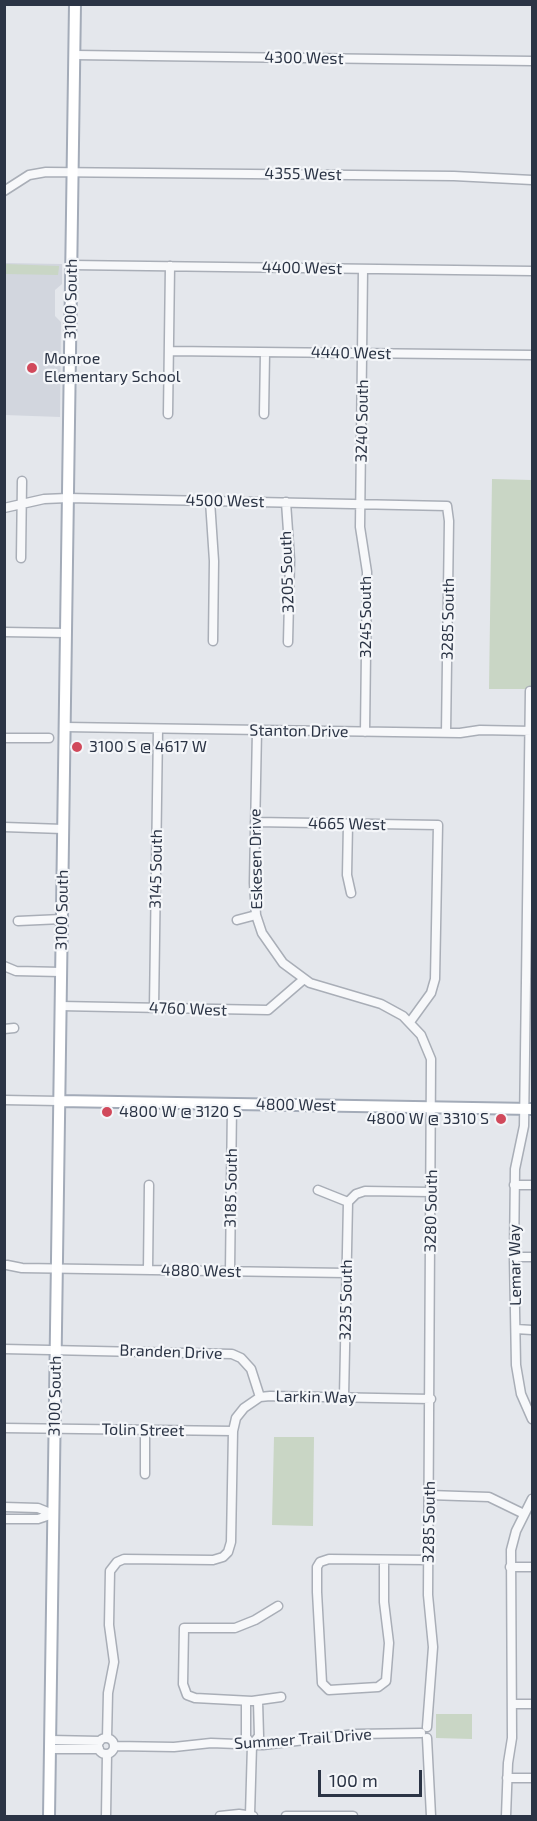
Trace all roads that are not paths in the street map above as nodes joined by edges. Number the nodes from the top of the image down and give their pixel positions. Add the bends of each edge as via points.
1 (75, 4) edge
2 (75, 55) junction
3 (532, 61) edge
4 (73, 172) junction
5 (532, 180) edge
6 (4, 191) edge
7 (71, 265) junction
8 (170, 266) junction
9 (363, 269) junction
10 (532, 271) edge
11 (169, 351) junction
12 (266, 352) junction
13 (362, 353) junction
14 (532, 355) edge
15 (168, 414) dead end
16 (264, 414) dead end
17 (22, 481) dead end
18 (68, 498) junction
19 (210, 501) junction
20 (286, 502) junction
21 (361, 502) junction
22 (22, 504) junction
23 (447, 506) joint
24 (4, 508) edge
25 (21, 558) dead end
26 (4, 632) edge
27 (66, 633) junction
28 (213, 641) dead end
29 (288, 642) dead end
30 (530, 691) dead end
31 (64, 727) junction
32 (158, 729) junction
33 (257, 730) junction
34 (531, 731) edge
35 (365, 732) junction
36 (446, 733) junction
37 (4, 738) edge
38 (49, 738) dead end
39 (255, 822) junction
40 (348, 824) junction
41 (530, 825) edge
42 (4, 827) edge
43 (63, 829) junction
44 (351, 893) dead end
45 (256, 915) junction
46 (530, 918) edge
47 (62, 920) junction
48 (237, 920) dead end
49 (18, 921) dead end
50 (4, 966) edge
51 (61, 972) junction
52 (304, 979) junction
53 (60, 1006) junction
54 (153, 1008) junction
55 (529, 1011) edge
56 (410, 1022) junction
57 (14, 1028) dead end
58 (4, 1029) edge
59 (4, 1100) edge
60 (59, 1101) junction
61 (232, 1104) junction
62 (433, 1107) junction
63 (528, 1108) edge
64 (149, 1185) dead end
65 (514, 1185) junction
66 (532, 1185) edge
67 (318, 1190) dead end
68 (431, 1192) junction
69 (348, 1202) junction
70 (514, 1257) junction
71 (532, 1257) edge
72 (7, 1265) dead end
73 (57, 1269) junction
74 (148, 1270) junction
75 (230, 1271) junction
76 (346, 1273) junction
77 (429, 1316) joint
78 (516, 1329) junction
79 (532, 1330) edge
80 (4, 1349) edge
81 (56, 1350) junction
82 (260, 1397) junction
83 (344, 1397) junction
84 (431, 1399) junction
85 (531, 1413) edge
86 (4, 1428) edge
87 (54, 1429) junction
88 (145, 1430) junction
89 (232, 1431) junction
90 (145, 1474) dead end
91 (429, 1495) junction
92 (532, 1499) edge
93 (4, 1507) edge
94 (53, 1514) junction
95 (524, 1514) junction
96 (4, 1519) edge
97 (384, 1560) junction
98 (428, 1560) junction
99 (510, 1567) junction
100 (532, 1567) edge
101 (278, 1606) dead end
102 (281, 1697) dead end
103 (246, 1701) junction
104 (258, 1701) junction
105 (512, 1704) junction
106 (532, 1704) edge
107 (246, 1722) junction
108 (259, 1722) junction
109 (425, 1733) junction
110 (50, 1744) junction
111 (103, 1745) junction
112 (252, 1745) junction
113 (507, 1778) junction
114 (532, 1778) edge
115 (49, 1816) edge
116 (106, 1816) edge
117 (220, 1816) edge
118 (252, 1816) edge
119 (286, 1816) edge
120 (353, 1816) edge
121 (431, 1816) edge
122 (506, 1816) edge

1 - 2 main road, 3100 South
2 - 3 street, 4300 West
2 - 4 main road, 3100 South
4 - 5 street, 4355 West
4 - 6 street, 4355 West via 29,175
4 - 7 main road, 3100 South
7 - 8 street, 4400 West
7 - 18 main road, 3100 South
8 - 9 street, 4400 West
8 - 11 street
9 - 10 street, 4400 West
9 - 13 street, 3240 South
11 - 12 street, 4440 West
11 - 15 street
12 - 13 street, 4440 West
12 - 16 street
13 - 14 street, 4440 West
13 - 21 street, 3240 South
17 - 22 street
18 - 19 street, 4500 West
18 - 22 street, 4500 West
18 - 27 main road, 3100 South
19 - 20 street, 4500 West
19 - 28 street
20 - 21 street, 4500 West
20 - 29 street, 3205 South via 290,560
21 - 23 street, 4500 West
21 - 35 street, 3245 South via 366,572
22 - 24 street, 4500 West
22 - 25 street
23 - 36 street, 3285 South
26 - 27 street
27 - 31 main road, 3100 South
30 - 34 street, Lemar Way
31 - 32 street, Stanton Drive
31 - 43 main road, 3100 South
32 - 33 street, Stanton Drive
32 - 54 street, 3145 South
33 - 35 street, Stanton Drive
33 - 39 street, Eskesen Drive
34 - 36 street, Stanton Drive
34 - 41 street, Lemar Way
35 - 36 street, Stanton Drive
37 - 38 street
39 - 40 street, 4665 West
39 - 45 street, Eskesen Drive
40 - 44 street via 347,875
40 - 56 street, 4665 West via 438,825 435,979 427,999
41 - 46 street, Lemar Way
42 - 43 street
43 - 47 main road, 3100 South
45 - 48 street
45 - 52 street, Eskesen Drive via 272,949
46 - 55 street, Lemar Way
47 - 49 street
47 - 51 main road, 3100 South
50 - 51 street via 16,971
51 - 53 main road, 3100 South
52 - 54 street, 4760 West via 268,1010
52 - 56 street, Eskesen Drive via 324,989 388,1007
53 - 54 street, 4760 West
53 - 60 main road, 3100 South
55 - 63 street, Lemar Way
56 - 62 street, Eskesen Drive via 429,1051
57 - 58 street
59 - 60 street
60 - 61 main road, 4800 West
60 - 73 main road, 3100 South
61 - 62 main road, 4800 West
61 - 75 street, 3185 South
62 - 63 main road, 4800 West
62 - 68 street, 3280 South
63 - 65 street, Lemar Way
64 - 74 street
65 - 66 street
65 - 70 street, Lemar Way
67 - 69 street
68 - 69 street via 365,1191
68 - 77 street, 3280 South
69 - 76 street, 3235 South
70 - 71 street
70 - 78 street, Lemar Way
72 - 73 street, 4880 West
73 - 74 street, 4880 West
73 - 81 main road, 3100 South
74 - 75 street, 4880 West
75 - 76 street, 4880 West
76 - 83 street, 3235 South
77 - 84 street, 3285 South
78 - 79 street
78 - 85 street, Lemar Way via 518,1378
80 - 81 street, Branden Drive
81 - 82 street, Branden Drive via 232,1354 251,1370
81 - 87 main road, 3100 South
82 - 83 street, Larkin Way
82 - 89 street, Larkin Way via 240,1413
83 - 84 street, Larkin Way
84 - 91 street, 3285 South
86 - 87 street, Tolin Street
87 - 88 street, Tolin Street
87 - 94 main road, 3100 South
88 - 89 street, Tolin Street
88 - 90 street
89 - 111 street via 228,1552 213,1560 124,1559 112,1568 109,1625 114,1662
91 - 95 street via 489,1497
91 - 98 street, 3285 South
92 - 95 street
93 - 94 street via 38,1508
94 - 96 street via 38,1519
94 - 110 main road, 3100 South
95 - 99 street via 512,1540
97 - 97 street via 389,1642 385,1683 378,1687 332,1690 322,1683 318,1564 329,1559
97 - 98 street
98 - 109 street, 3285 South via 433,1647
99 - 100 street
99 - 105 street
101 - 103 street via 235,1628 184,1628 183,1684 187,1695
102 - 104 street
103 - 104 street
103 - 107 street
104 - 108 street
105 - 106 street
105 - 113 street
107 - 108 street
107 - 112 street via 246,1737
108 - 112 street via 259,1736
109 - 112 street, Summer Trail Drive via 355,1734
109 - 121 street, 3285 South
110 - 111 street
110 - 115 main road, 3100 South
111 - 112 street, Summer Trail Drive
111 - 116 street
112 - 118 street
113 - 114 street
113 - 122 street
117 - 118 street
119 - 120 street

